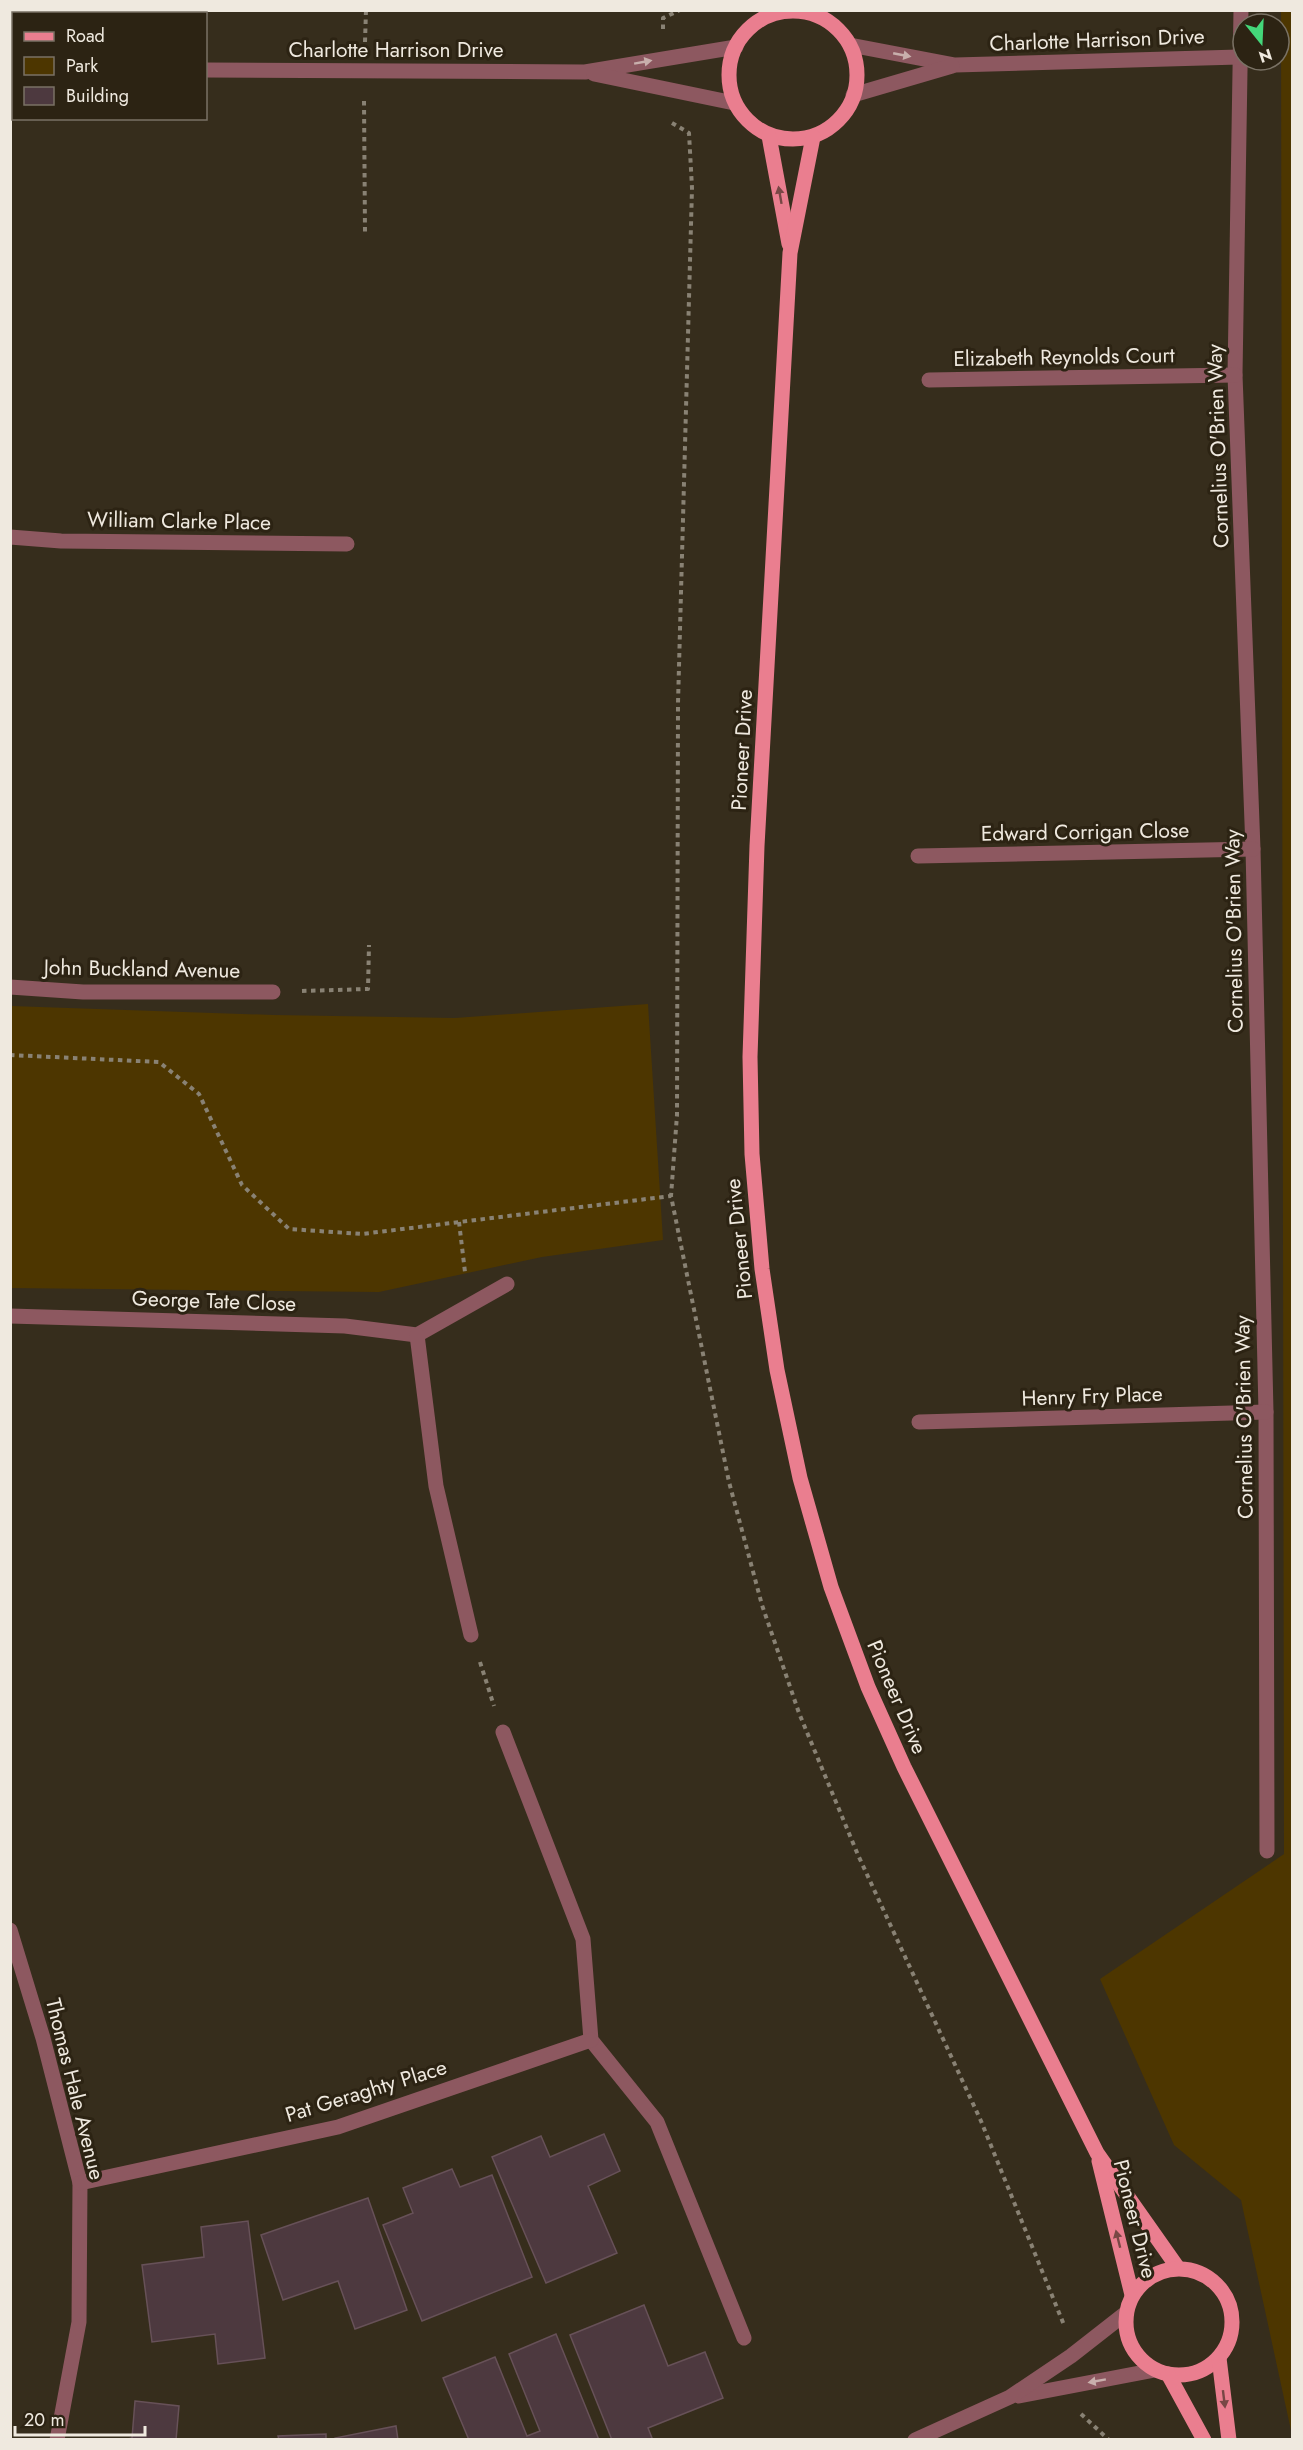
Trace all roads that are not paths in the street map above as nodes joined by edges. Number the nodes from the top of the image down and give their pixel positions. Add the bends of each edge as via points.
1 (768, 13) edge
2 (814, 13) edge
3 (850, 45) junction
4 (736, 47) junction
5 (1231, 57) edge
6 (955, 65) junction
7 (207, 70) edge
8 (585, 72) junction
9 (1239, 72) edge
10 (853, 95) junction
11 (734, 103) junction
12 (770, 136) junction
13 (813, 137) junction
14 (790, 253) junction
15 (1235, 375) junction
16 (929, 380) dead end
17 (10, 537) edge
18 (348, 544) dead end
19 (1254, 849) junction
20 (918, 856) dead end
21 (10, 987) edge
22 (273, 992) road end
23 (507, 1284) dead end
24 (10, 1316) edge
25 (417, 1335) junction
26 (1266, 1412) junction
27 (919, 1422) dead end
28 (471, 1635) road end
29 (503, 1732) road end
30 (1267, 1851) dead end
31 (10, 1930) edge
32 (591, 2040) junction
33 (1097, 2153) junction
34 (80, 2183) junction
35 (1178, 2268) junction
36 (1132, 2295) junction
37 (1126, 2313) junction
38 (744, 2338) dead end
39 (1219, 2358) junction
40 (1161, 2372) junction
41 (1010, 2397) junction
42 (57, 2439) edge
43 (915, 2439) edge
44 (1204, 2439) edge
45 (1229, 2439) edge

1 - 2 main road
1 - 4 main road via 748,29
2 - 3 main road via 836,27
3 -> 6 street, Charlotte Harrison Drive
3 - 10 main road via 857,66
8 -> 4 street, Charlotte Harrison Drive
4 - 11 main road via 730,57 729,80
5 - 6 street, Charlotte Harrison Drive
6 - 10 street, Charlotte Harrison Drive
7 - 8 street, Charlotte Harrison Drive
8 - 11 street, Charlotte Harrison Drive
9 - 15 street, Cornelius O'Brien Way
10 - 13 main road via 833,126
11 - 12 main road via 747,121
12 - 13 main road via 792,140
14 -> 12 main road, Pioneer Drive
13 - 14 main road, Pioneer Drive
14 - 33 main road, Pioneer Drive via 757,846 750,1057 752,1154 762,1269 777,1370 800,1478 825,1565 868,1687 940,1841
15 - 16 street, Elizabeth Reynolds Court
15 - 19 street, Cornelius O'Brien Way
17 - 18 street, William Clarke Place
19 - 20 street, Edward Corrigan Close
19 - 26 street, Cornelius O'Brien Way
21 - 22 street, John Buckland Avenue via 83,992
23 - 25 street
24 - 25 street, George Tate Close via 345,1326
25 - 28 street via 436,1486
26 - 27 street, Henry Fry Place
26 - 30 street, Cornelius O'Brien Way
29 - 32 street via 583,1939
31 - 34 street, Thomas Hale Avenue via 43,2038
32 - 34 street, Pat Geraghty Place via 338,2127
32 - 38 street via 657,2122
33 - 35 main road, Pioneer Drive
36 -> 33 main road, Pioneer Drive
34 - 42 street, Thomas Hale Avenue via 79,2322
35 - 36 main road via 1160,2272
35 - 39 main road via 1202,2274 1217,2284 1228,2300 1230,2338
36 - 37 main road
37 - 40 main road via 1130,2344 1140,2359
37 - 41 street
39 - 40 main road via 1204,2370 1187,2375
39 -> 45 main road
40 -> 41 street
40 - 44 main road
41 - 43 street

